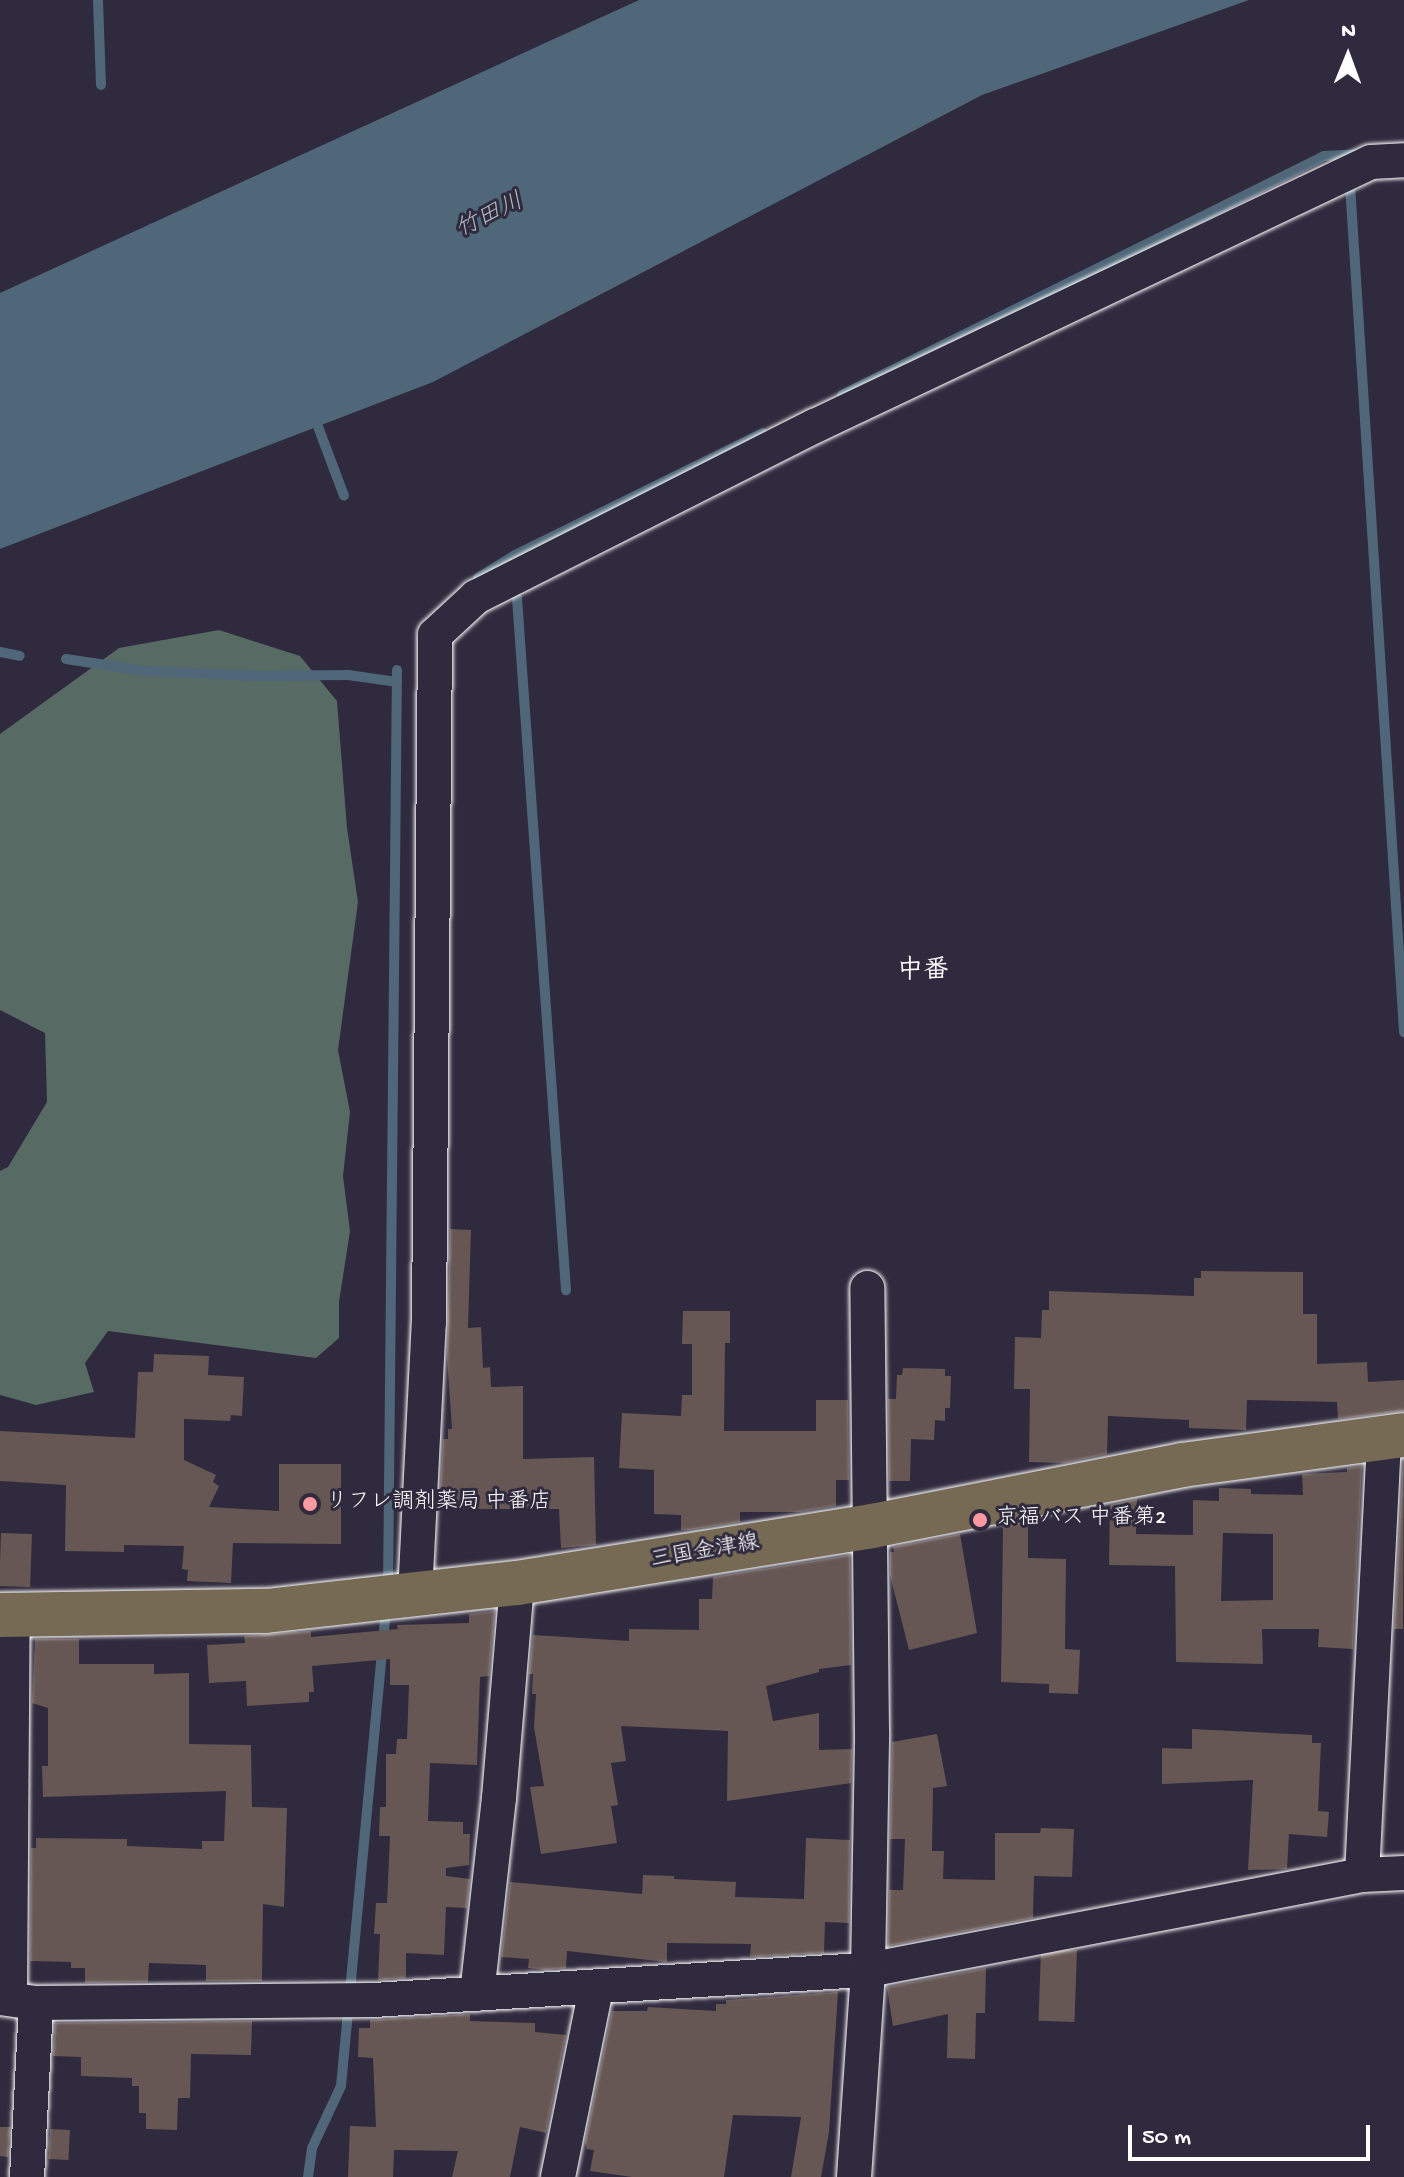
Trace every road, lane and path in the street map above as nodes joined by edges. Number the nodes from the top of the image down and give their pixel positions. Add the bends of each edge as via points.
1 (1404, 160) edge
2 (867, 1288) dead end
3 (1394, 1436) edge
4 (872, 1526) junction
5 (517, 1583) junction
6 (396, 1597) junction
7 (7, 1616) edge
8 (1404, 1873) edge
9 (1362, 1875) junction
10 (868, 1970) junction
11 (596, 1988) junction
12 (477, 1994) junction
13 (15, 2000) edge
14 (27, 2177) edge
15 (558, 2177) edge
16 (854, 2177) edge

1 - 6 street via 1371,162 815,426 476,597 435,635 429,1322
2 - 4 street
3 - 4 main road, 三国金津線 via 1091,1480
3 - 9 street
4 - 5 main road, 三国金津線
4 - 10 street
5 - 6 main road, 三国金津線
5 - 12 street
6 - 7 main road, 三国金津線 via 266,1611
7 - 13 street
8 - 9 street
9 - 10 street
10 - 11 street
10 - 16 street
11 - 12 street
11 - 15 street
12 - 13 street
13 - 14 street

